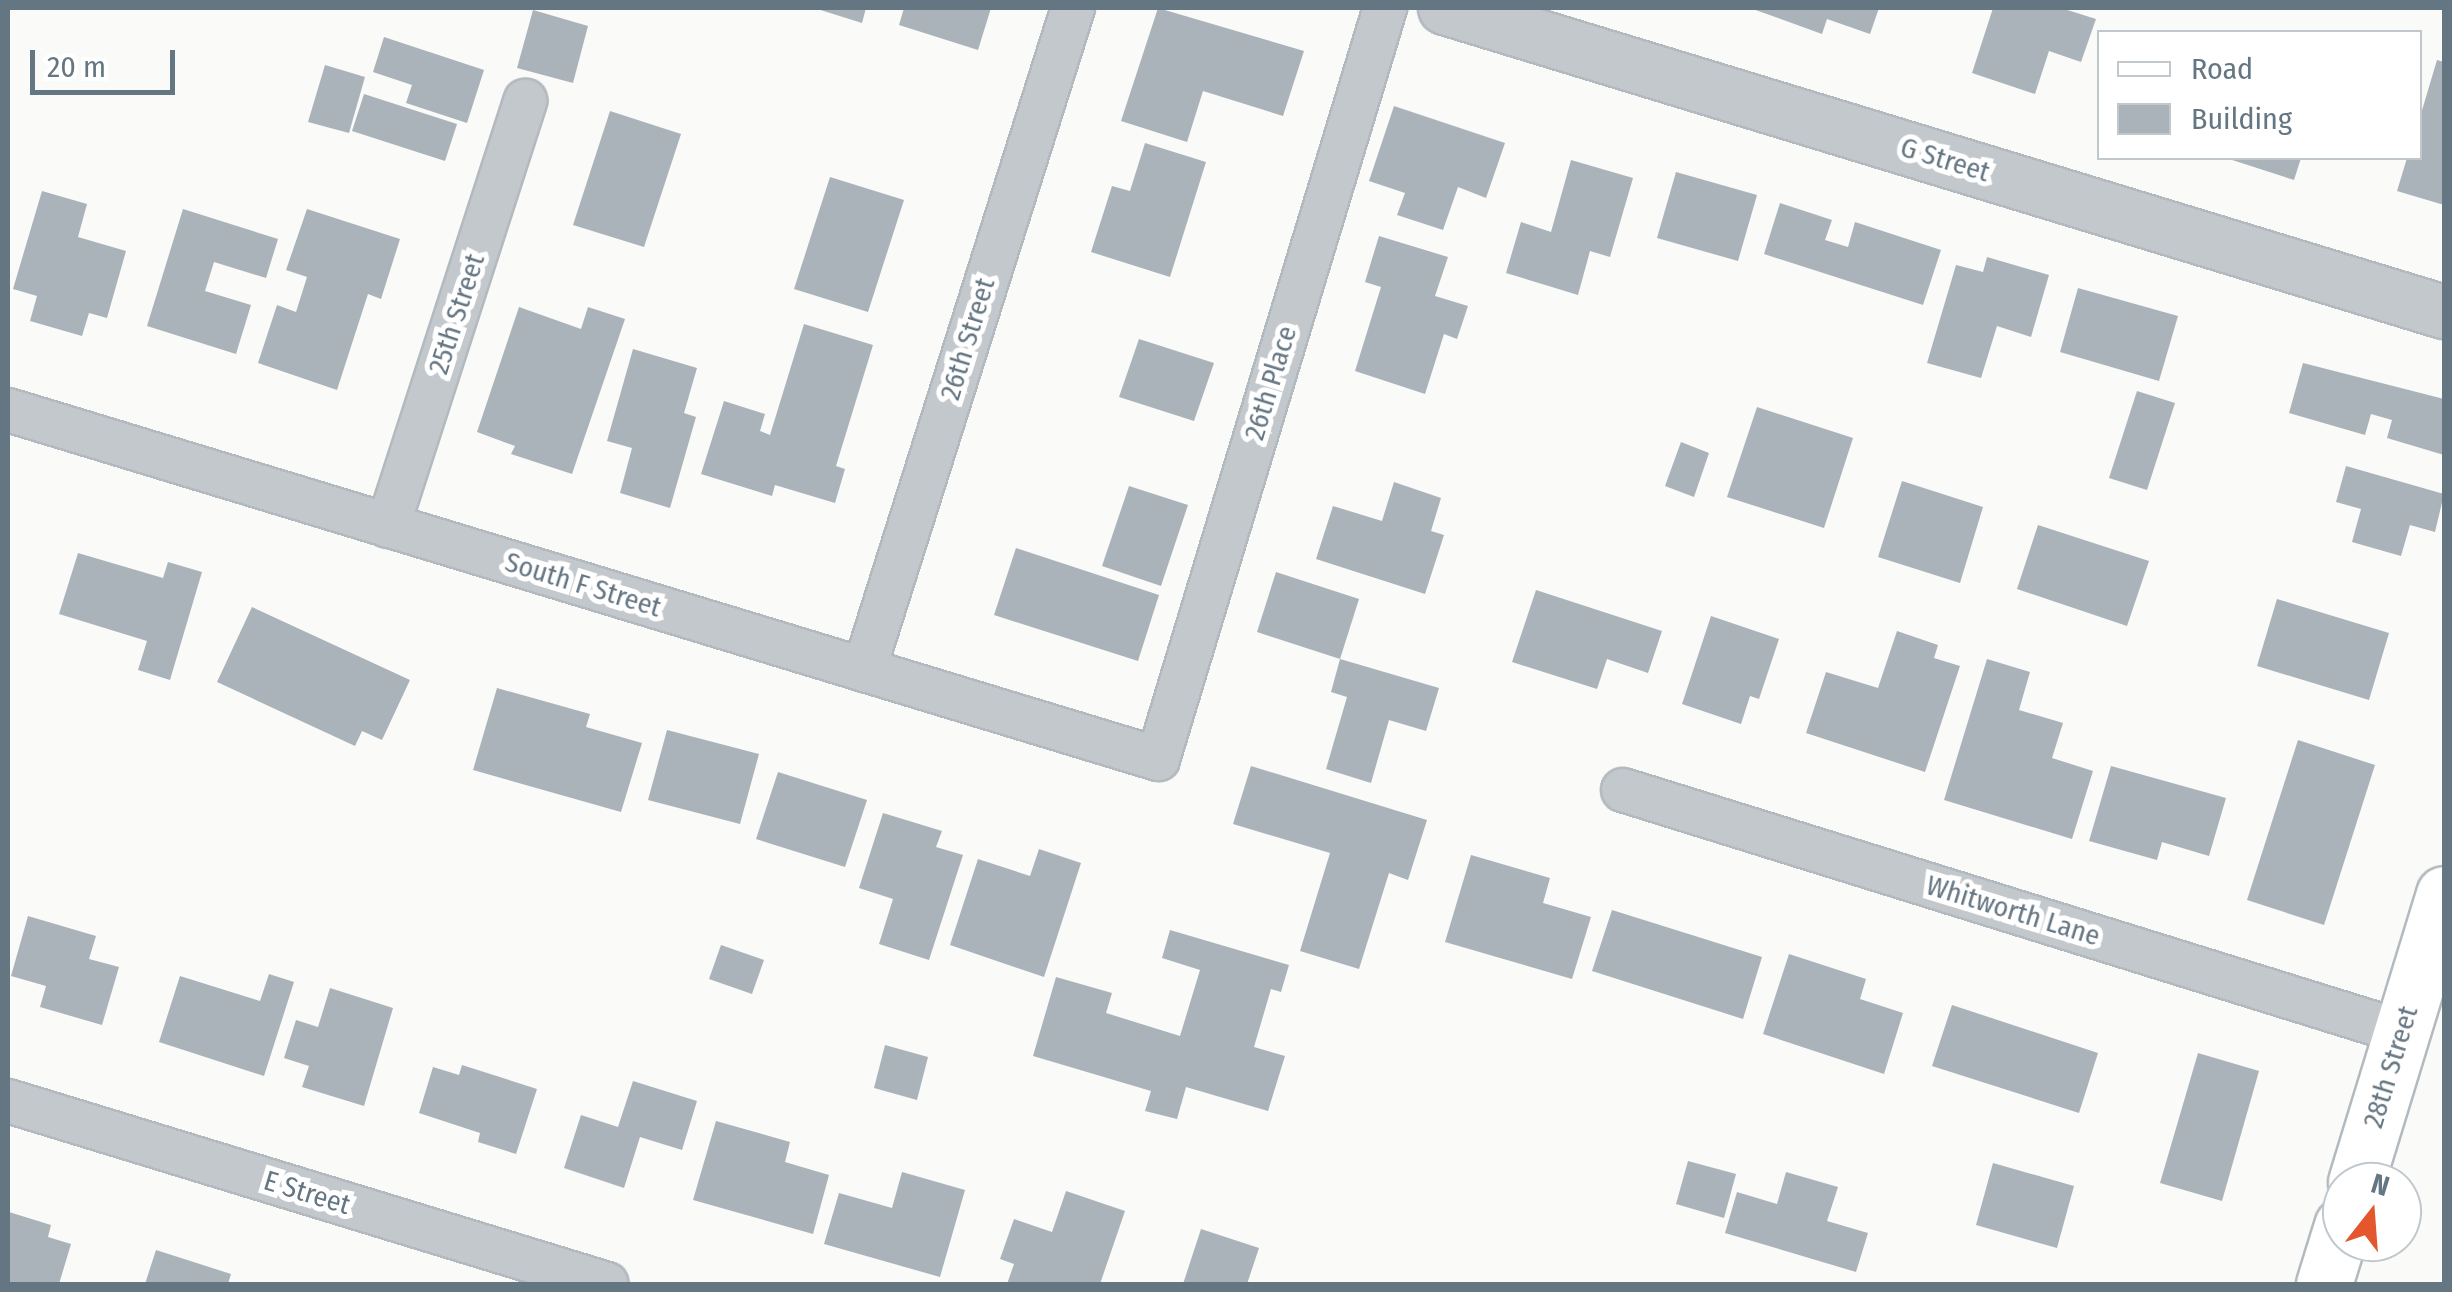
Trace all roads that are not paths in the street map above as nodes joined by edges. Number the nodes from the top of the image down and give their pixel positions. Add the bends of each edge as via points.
1 (1073, 8) edge
2 (1384, 8) edge
3 (1452, 8) edge
4 (525, 102) dead end
5 (2444, 312) edge
6 (8, 410) edge
7 (388, 526) junction
8 (864, 670) junction
9 (1158, 760) joint
10 (1624, 790) dead end
11 (2444, 894) edge
12 (2402, 1032) junction
13 (8, 1101) edge
14 (2362, 1162) edge
15 (607, 1284) edge

1 - 8 street, 26th Street
2 - 9 street, 26th Place
3 - 5 street, G Street
4 - 7 street, 25th Street
6 - 7 street, South F Street
7 - 8 street, South F Street
8 - 9 street, South F Street
10 - 12 street, Whitworth Lane
11 - 12 main road, 28th Street
12 - 14 main road, 28th Street
13 - 15 street, E Street

